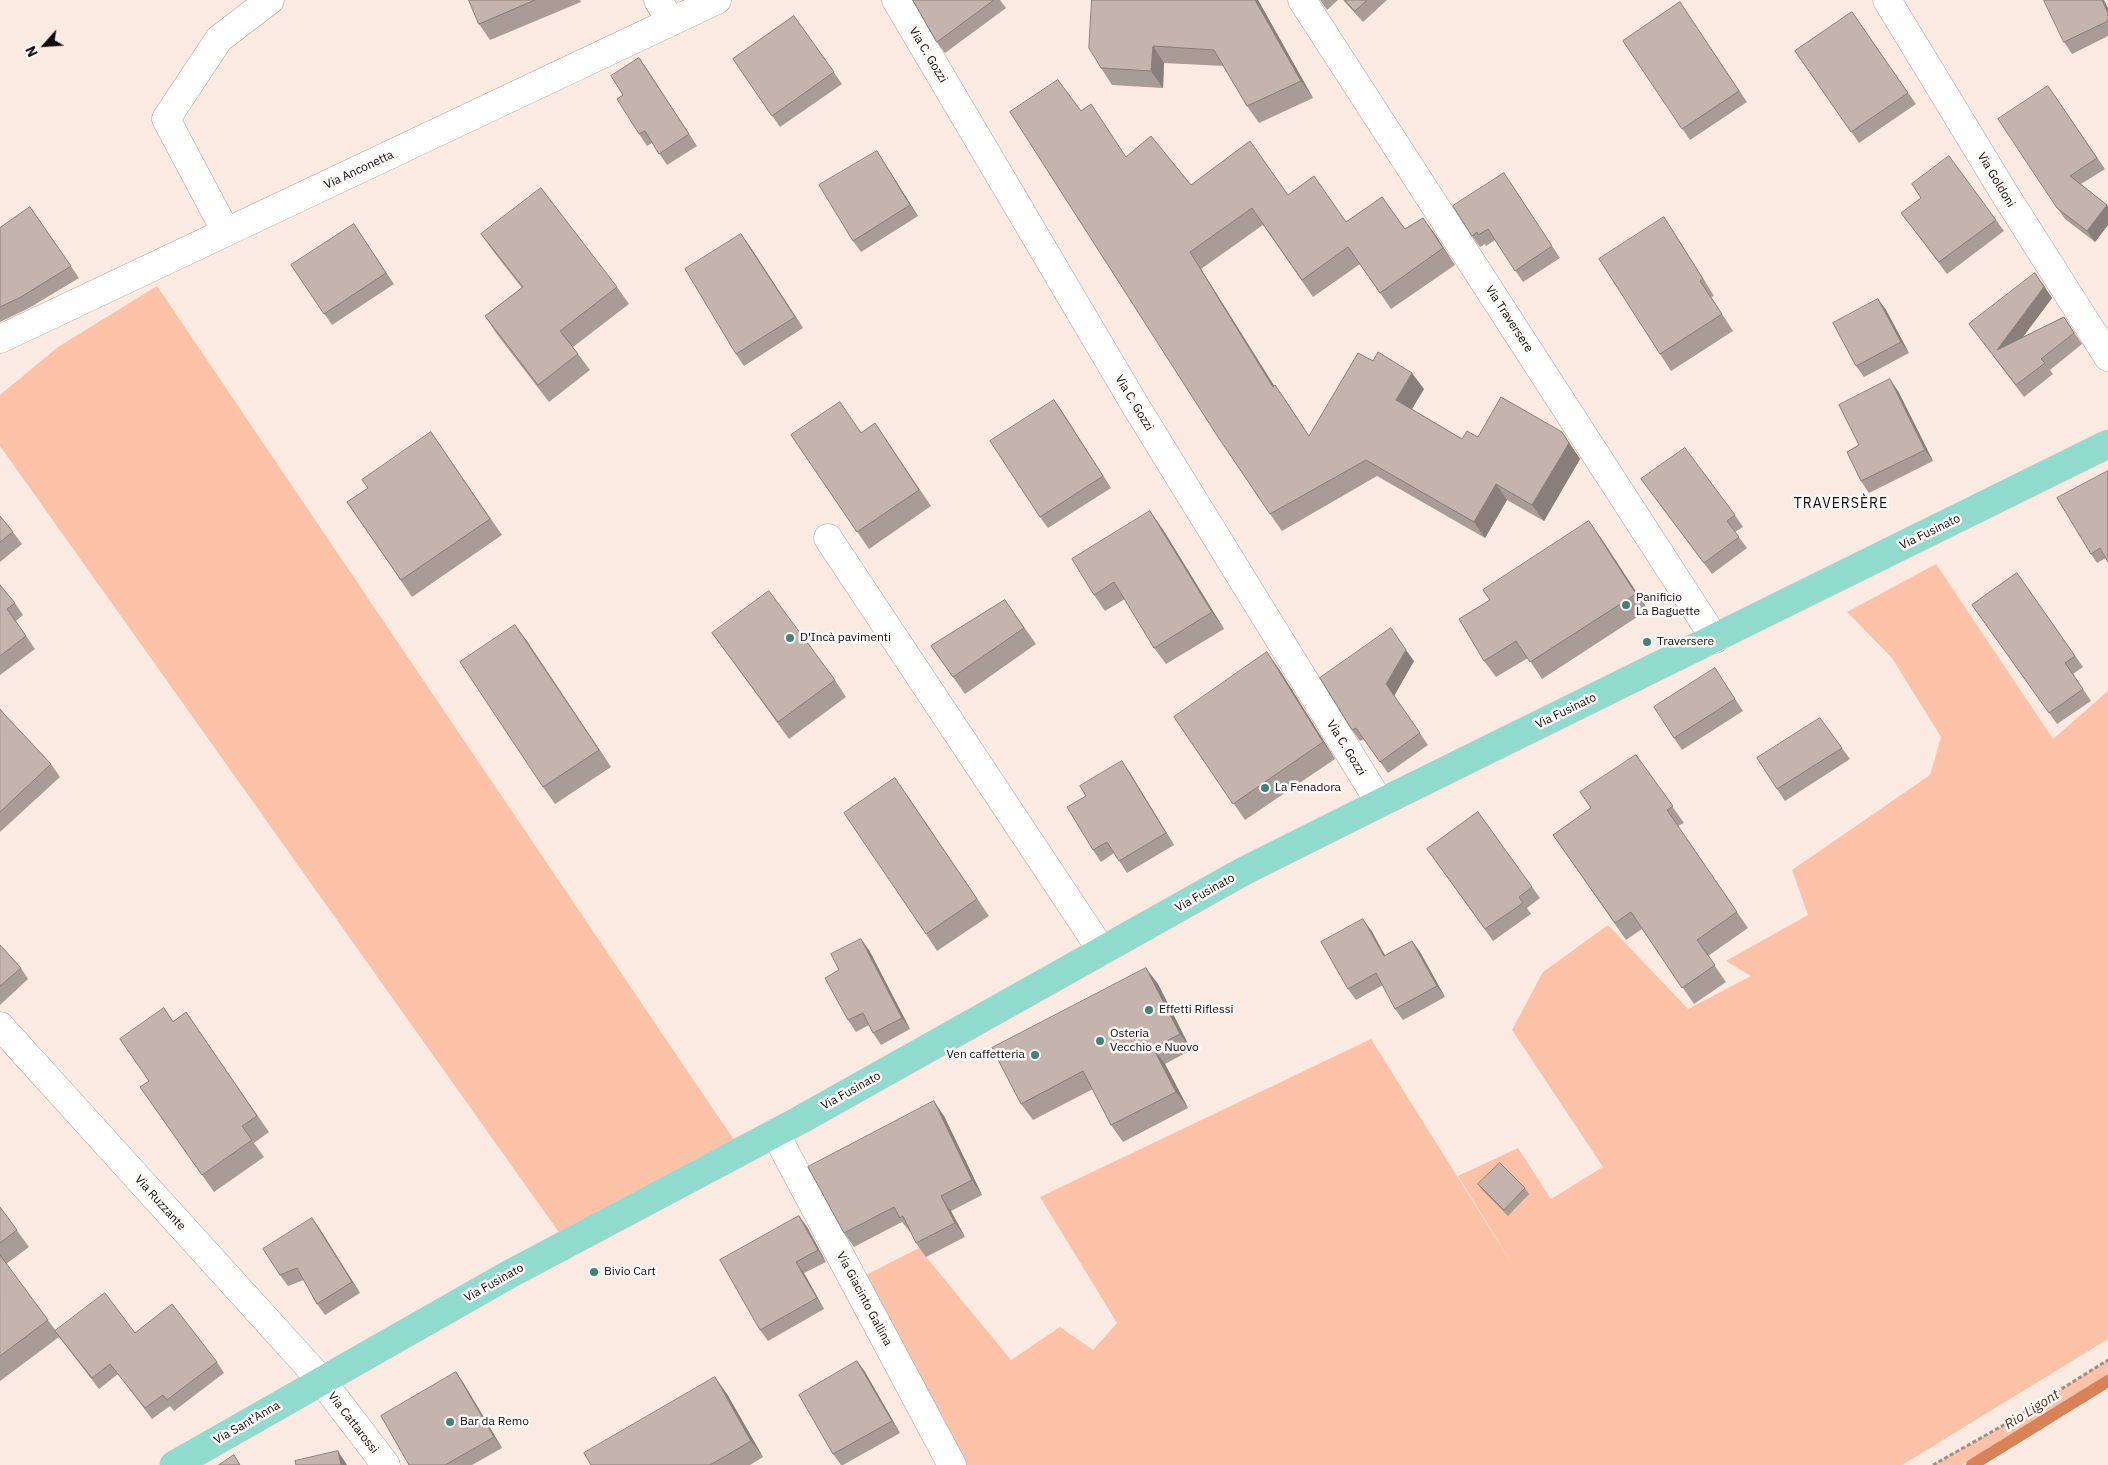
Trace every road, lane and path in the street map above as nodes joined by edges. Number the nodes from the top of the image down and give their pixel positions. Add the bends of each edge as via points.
1 (270, 0) edge
2 (717, 0) edge
3 (896, 0) edge
4 (1302, 0) edge
5 (1887, 0) edge
6 (665, 11) edge
7 (226, 232) junction
8 (0, 339) edge
9 (2108, 357) edge
10 (2108, 444) edge
11 (828, 538) dead end
12 (1715, 639) junction
13 (1380, 803) junction
14 (1102, 951) junction
15 (0, 1026) edge
16 (775, 1133) junction
17 (2108, 1360) edge
18 (321, 1380) junction
19 (174, 1465) edge
20 (386, 1465) edge
21 (952, 1465) edge
22 (1933, 1465) edge

1 - 7 street via 219,39 166,119
2 - 6 street, Via Anconetta
3 - 13 street, Via C. Gozzi via 1135,405
4 - 12 street, Via Traversere
5 - 9 street, Via Goldoni
6 - 7 street, Via Anconetta
7 - 8 street, Via Anconetta
10 - 12 main road, Via Fusinato
11 - 14 street
12 - 13 main road, Via Fusinato
13 - 14 main road, Via Fusinato via 1244,871
14 - 16 main road, Via Fusinato
15 - 18 street, Via Ruzzante
16 - 18 main road, Via Fusinato via 508,1275
16 - 21 street, Via Giacinto Gallina
17 - 22 path
18 - 19 main road, Via Sant'Anna
18 - 20 street, Via Cattarossi

